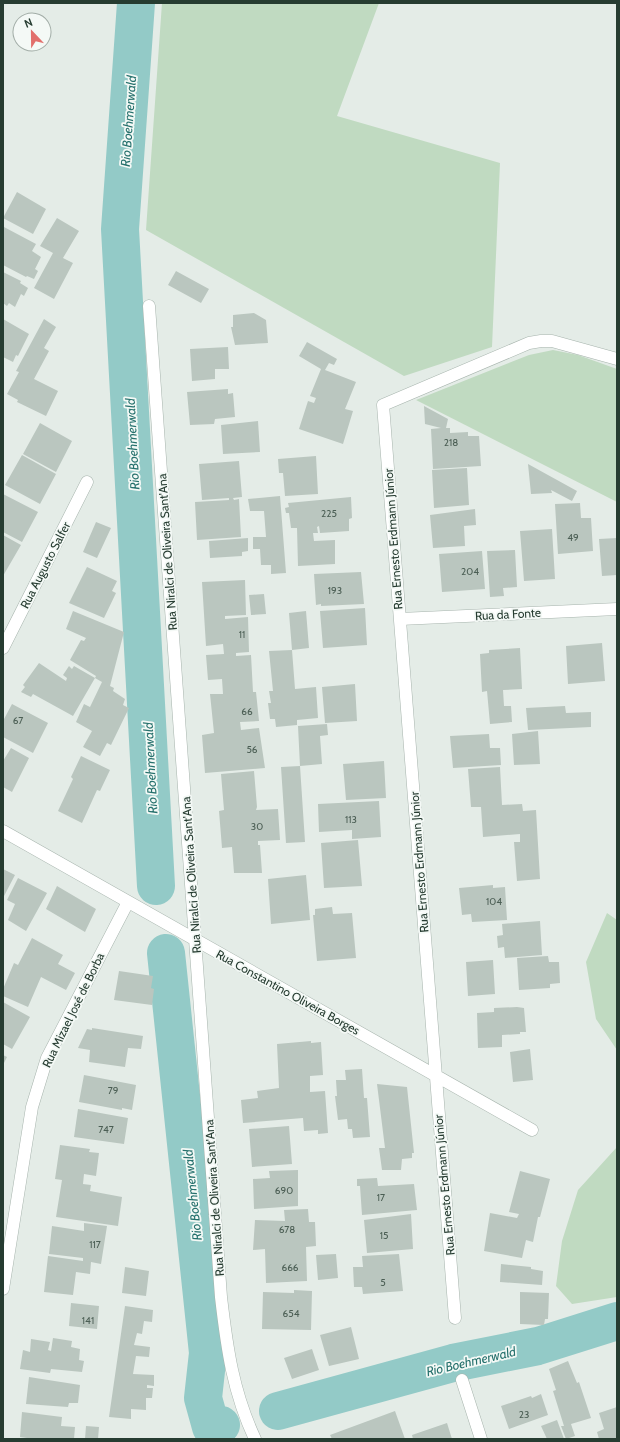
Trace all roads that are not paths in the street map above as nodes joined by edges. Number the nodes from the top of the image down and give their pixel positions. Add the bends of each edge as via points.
1 (149, 306) dead end
2 (617, 359) edge
3 (87, 482) dead end
4 (617, 609) edge
5 (400, 619) junction
6 (3, 648) edge
7 (3, 831) edge
8 (128, 902) junction
9 (196, 940) junction
10 (435, 1075) junction
11 (532, 1130) dead end
12 (3, 1289) edge
13 (455, 1318) dead end
14 (462, 1380) dead end
15 (255, 1439) edge
16 (481, 1439) edge

1 - 9 street, Rua Niralci de Oliveira Sant'Ana
2 - 5 street, Rua Ernesto Erdmann Júnior via 541,340 528,343 383,405
3 - 6 street, Rua Augusto Salfer
4 - 5 street, Rua da Fonte
5 - 10 street, Rua Ernesto Erdmann Júnior
7 - 8 street, Rua Constantino Oliveira Borges
8 - 9 street, Rua Constantino Oliveira Borges
8 - 12 street, Rua Mizael José de Borba via 56,1039 40,1079 32,1107
9 - 10 street, Rua Constantino Oliveira Borges
9 - 15 street, Rua Niralci de Oliveira Sant'Ana via 228,1354 240,1403
10 - 11 street, Rua Constantino Oliveira Borges
10 - 13 street, Rua Ernesto Erdmann Júnior
14 - 16 street

